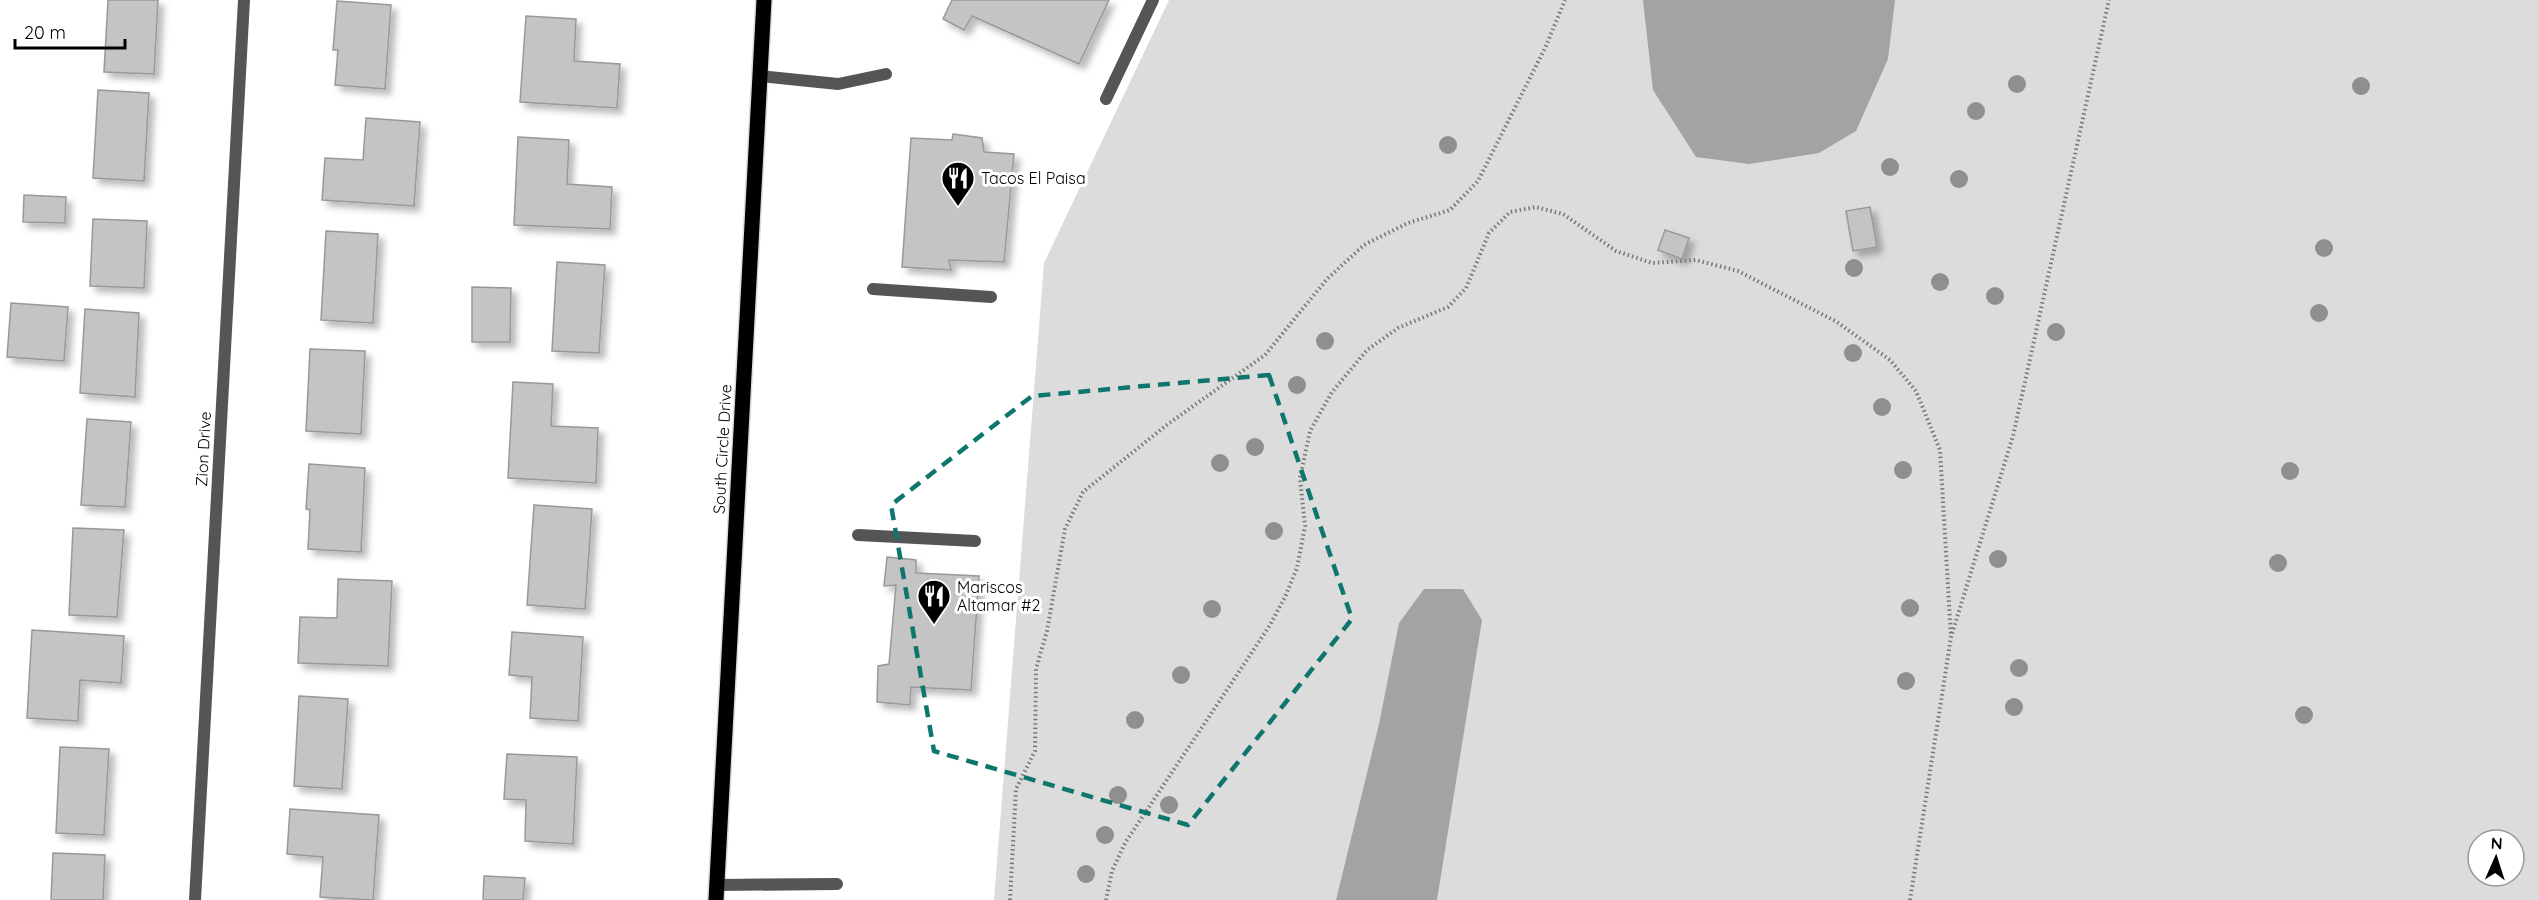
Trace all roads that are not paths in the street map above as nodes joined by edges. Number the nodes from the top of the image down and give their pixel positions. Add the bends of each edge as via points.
1 (244, 0) edge
2 (765, 0) edge
3 (1153, 0) edge
4 (886, 75) dead end
5 (760, 76) junction
6 (1106, 99) dead end
7 (873, 289) dead end
8 (991, 297) dead end
9 (858, 535) dead end
10 (975, 541) dead end
11 (837, 884) dead end
12 (716, 893) edge
13 (195, 900) edge

1 - 13 street, Zion Drive
2 - 5 main road, South Circle Drive
3 - 6 street
4 - 5 street via 838,84
5 - 12 main road, South Circle Drive
7 - 8 street
9 - 10 street
11 - 12 street

